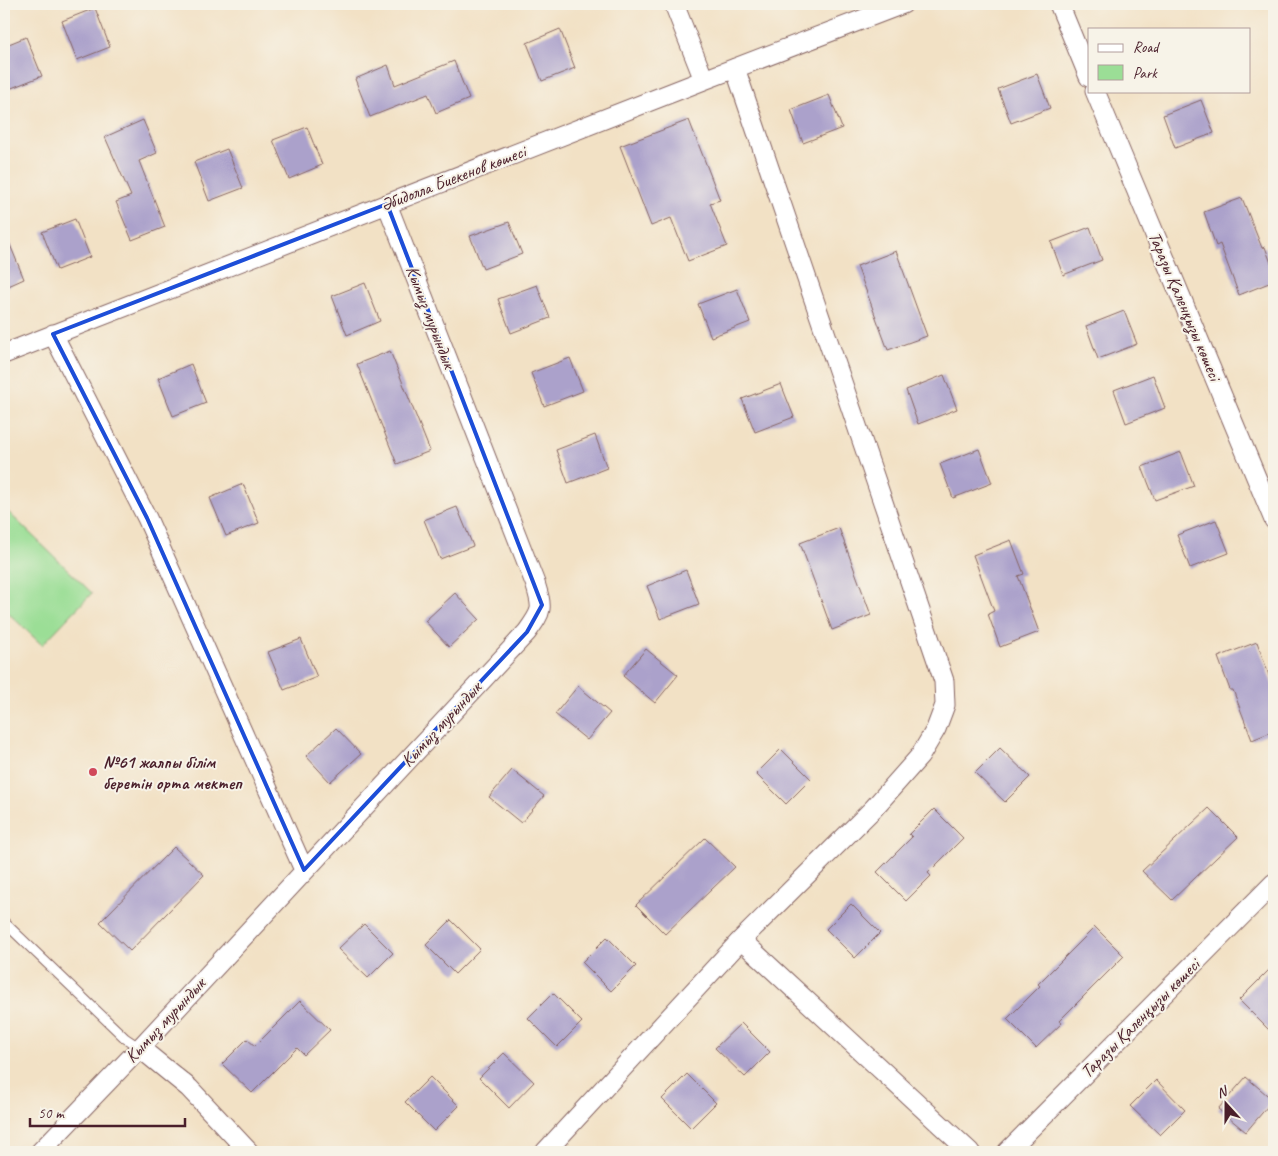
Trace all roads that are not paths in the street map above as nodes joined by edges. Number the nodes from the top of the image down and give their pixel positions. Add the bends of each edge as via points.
1 (674, 4) edge
2 (903, 4) edge
3 (1059, 4) edge
4 (734, 68) junction
5 (1088, 75) edge
6 (704, 80) junction
7 (1095, 92) edge
8 (387, 204) junction
9 (53, 334) junction
10 (4, 354) edge
11 (1274, 520) edge
12 (304, 870) junction
13 (1274, 883) edge
14 (4, 922) edge
15 (741, 940) junction
16 (140, 1048) junction
17 (40, 1152) edge
18 (249, 1152) edge
19 (545, 1152) edge
20 (970, 1152) edge
21 (1007, 1152) edge

1 - 6 street
2 - 4 street, Әбидолла Биекенов көшесі
3 - 5 street
4 - 6 street, Әбидолла Биекенов көшесі
4 - 15 street via 944,681 945,706 936,729 914,762 873,809
6 - 8 street, Әбидолла Биекенов көшесі
7 - 11 street, Таразы Қаленқызы көшесі
8 - 9 street, Әбидолла Биекенов көшесі
8 - 12 street, Кымыз мурындык via 542,605 527,632
9 - 10 street, Әбидолла Биекенов көшесі
9 - 12 street via 146,518
12 - 16 street, Кымыз мурындык
13 - 21 street, Таразы Қаленқызы көшесі
14 - 16 lane via 125,1038
15 - 19 street
15 - 20 street
16 - 17 street, Кымыз мурындык
16 - 18 street via 189,1088

